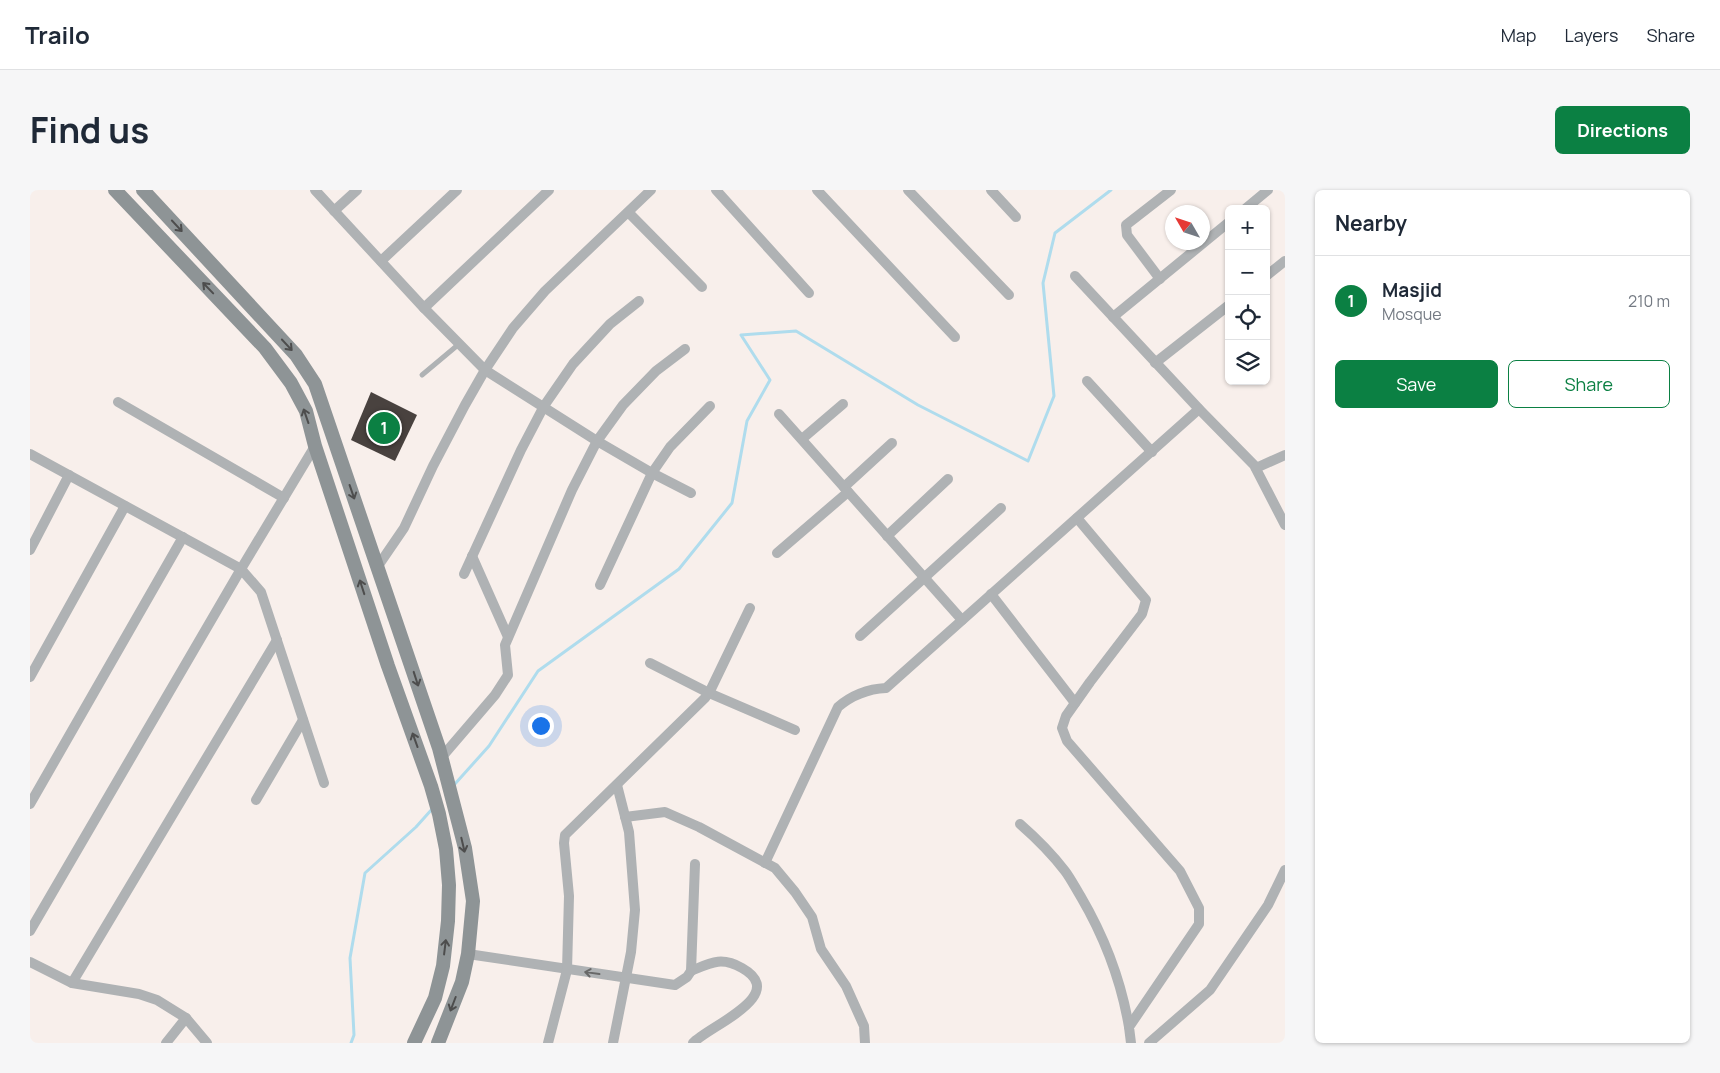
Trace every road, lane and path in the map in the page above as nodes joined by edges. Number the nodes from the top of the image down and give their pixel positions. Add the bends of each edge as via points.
1 (114, 190) edge
2 (144, 190) edge
3 (315, 190) edge
4 (358, 190) edge
5 (457, 190) edge
6 (549, 190) edge
7 (651, 190) edge
8 (716, 190) edge
9 (817, 190) edge
10 (908, 190) edge
11 (991, 190) edge
12 (1171, 190) edge
13 (1268, 190) edge
14 (1250, 205) edge
15 (334, 211) junction
16 (629, 212) junction
17 (1016, 217) dead end
18 (1225, 225) edge
19 (381, 261) junction
20 (1285, 261) edge
21 (1270, 273) edge
22 (1075, 276) dead end
23 (1160, 279) junction
24 (702, 288) dead end
25 (809, 293) dead end
26 (1009, 295) dead end
27 (639, 301) dead end
28 (424, 308) junction
29 (1225, 308) edge
30 (1113, 317) junction
31 (955, 337) dead end
32 (459, 343) junction
33 (685, 349) dead end
34 (1156, 363) junction
35 (485, 370) junction
36 (422, 375) dead end
37 (1087, 381) dead end
38 (118, 402) dead end
39 (843, 404) dead end
40 (544, 406) junction
41 (710, 406) dead end
42 (1199, 409) junction
43 (779, 414) dead end
44 (802, 439) junction
45 (598, 441) junction
46 (892, 444) dead end
47 (315, 446) junction
48 (1152, 452) junction
49 (30, 454) edge
50 (1285, 455) edge
51 (1256, 468) junction
52 (652, 473) junction
53 (69, 475) junction
54 (948, 478) dead end
55 (846, 489) junction
56 (691, 493) dead end
57 (284, 498) junction
58 (125, 506) junction
59 (1001, 508) dead end
60 (1077, 518) junction
61 (1285, 524) edge
62 (887, 536) junction
63 (183, 537) junction
64 (30, 550) edge
65 (777, 553) dead end
66 (472, 556) junction
67 (378, 566) junction
68 (240, 569) junction
69 (464, 574) dead end
70 (924, 578) junction
71 (600, 584) dead end
72 (991, 594) junction
73 (750, 608) dead end
74 (962, 620) junction
75 (860, 636) dead end
76 (508, 637) junction
77 (277, 640) junction
78 (410, 659) junction
79 (650, 663) dead end
80 (388, 666) junction
81 (30, 677) edge
82 (709, 693) junction
83 (1075, 703) junction
84 (303, 720) junction
85 (795, 730) dead end
86 (443, 763) junction
87 (324, 783) dead end
88 (617, 784) junction
89 (256, 800) dead end
90 (30, 804) edge
91 (625, 817) junction
92 (1020, 824) dead end
93 (764, 862) junction
94 (695, 864) dead end
95 (1285, 870) edge
96 (30, 931) edge
97 (468, 954) junction
98 (30, 962) edge
99 (567, 970) junction
100 (690, 971) junction
101 (626, 978) junction
102 (72, 983) junction
103 (186, 1018) junction
104 (1129, 1027) junction
105 (166, 1043) edge
106 (207, 1043) edge
107 (414, 1043) edge
108 (438, 1043) edge
109 (548, 1043) edge
110 (613, 1043) edge
111 (693, 1043) edge
112 (865, 1043) edge
113 (1132, 1043) edge
114 (1149, 1043) edge

47 -> 1 street via 306,411 265,348
2 -> 67 street via 296,355 315,384
3 - 15 street
4 - 15 street
5 - 19 street
6 - 28 street
7 - 16 street
8 - 25 street
9 - 31 street
10 - 26 street
11 - 17 street
12 - 23 street via 1126,226 1127,235
13 - 14 street
15 - 19 street
16 - 24 street
16 - 35 street via 545,291
18 - 23 street
19 - 28 street
20 - 21 street
22 - 30 street
23 - 30 street
27 - 40 street via 610,324 573,364
28 - 32 street
29 - 34 street
30 - 34 street
32 - 35 street
32 - 36 lane
33 - 45 street via 643,384
34 - 42 street
35 - 40 street
35 - 67 street via 404,528
37 - 48 street
38 - 57 street
39 - 44 street
40 - 45 street
40 - 66 street
41 - 52 street via 670,447
42 - 48 street
42 - 51 street
43 - 44 street
44 - 55 street
45 - 52 street
45 - 76 street via 572,490
46 - 55 street
47 - 57 street
80 -> 47 street
48 - 60 street
49 - 53 street
50 - 51 street
51 - 61 street
52 - 56 street
52 - 71 street
53 - 58 street
53 - 64 street
54 - 62 street
55 - 62 street
55 - 65 street
57 - 68 street
58 - 63 street
58 - 81 street
59 - 70 street
60 - 72 street
60 - 83 street via 1146,600 1142,614
62 - 70 street
63 - 68 street
63 - 90 street
66 - 69 street
66 - 76 street
67 - 78 street
68 - 77 street via 261,592
68 - 96 street
70 - 74 street
70 - 75 street
72 - 74 street
72 - 83 street
73 - 82 street
74 - 93 street via 886,688 849,697 838,707
76 - 86 street via 505,645 508,676
77 - 84 street
77 - 102 street
78 - 80 street
78 -> 86 street
79 - 82 street
107 -> 80 street via 435,998 442,966 448,921 448,876 446,850 431,786
82 - 85 street
82 - 88 street
83 - 104 street via 1062,728 1068,741 1180,870 1199,908 1199,924
84 - 87 street
84 - 89 street
86 -> 97 street via 473,901
88 - 91 street
88 - 99 street via 565,835 569,896
91 - 93 street via 665,812
91 - 101 street via 635,910
92 - 104 street via 1067,873 1089,911 1117,974
93 - 112 street via 775,868 812,918 821,949 846,986 864,1026
94 - 100 street
95 - 114 street via 1268,905 1210,990
97 - 99 street
97 -> 108 street via 462,982
98 - 102 street
101 -> 99 street
99 - 109 street
100 - 101 street via 687,977 674,985
100 - 111 street via 715,961 728,962 743,969 753,978 757,988 747,1006
101 - 110 street
102 - 103 street via 139,994 157,1000
103 - 105 street
103 - 106 street
104 - 113 street

